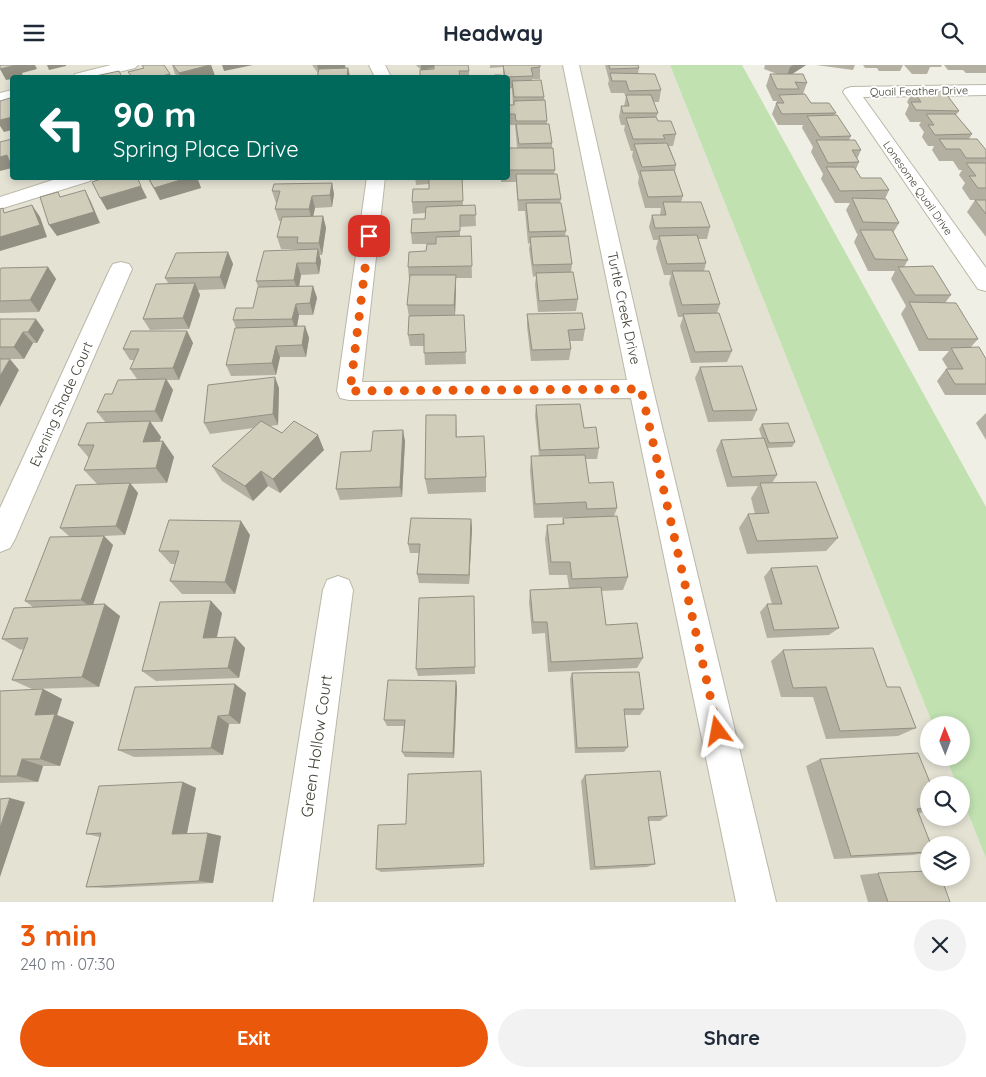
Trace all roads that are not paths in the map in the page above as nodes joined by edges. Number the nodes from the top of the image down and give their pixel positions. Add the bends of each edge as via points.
1 (130, 65) edge
2 (571, 65) edge
3 (89, 75) edge
4 (986, 90) edge
5 (851, 92) joint
6 (74, 180) edge
7 (376, 180) edge
8 (0, 203) edge
9 (121, 269) dead end
10 (985, 280) edge
11 (641, 389) junction
12 (0, 539) edge
13 (338, 591) dead end
14 (293, 902) edge
15 (756, 902) edge

1 - 3 street
2 - 11 street, Turtle Creek Drive
4 - 5 street, Quail Feather Drive
5 - 10 street, Lonesome Quail Drive
6 - 8 street
7 - 11 street via 350,391
9 - 12 street, Evening Shade Court
11 - 15 street, Turtle Creek Drive
13 - 14 street, Green Hollow Court

